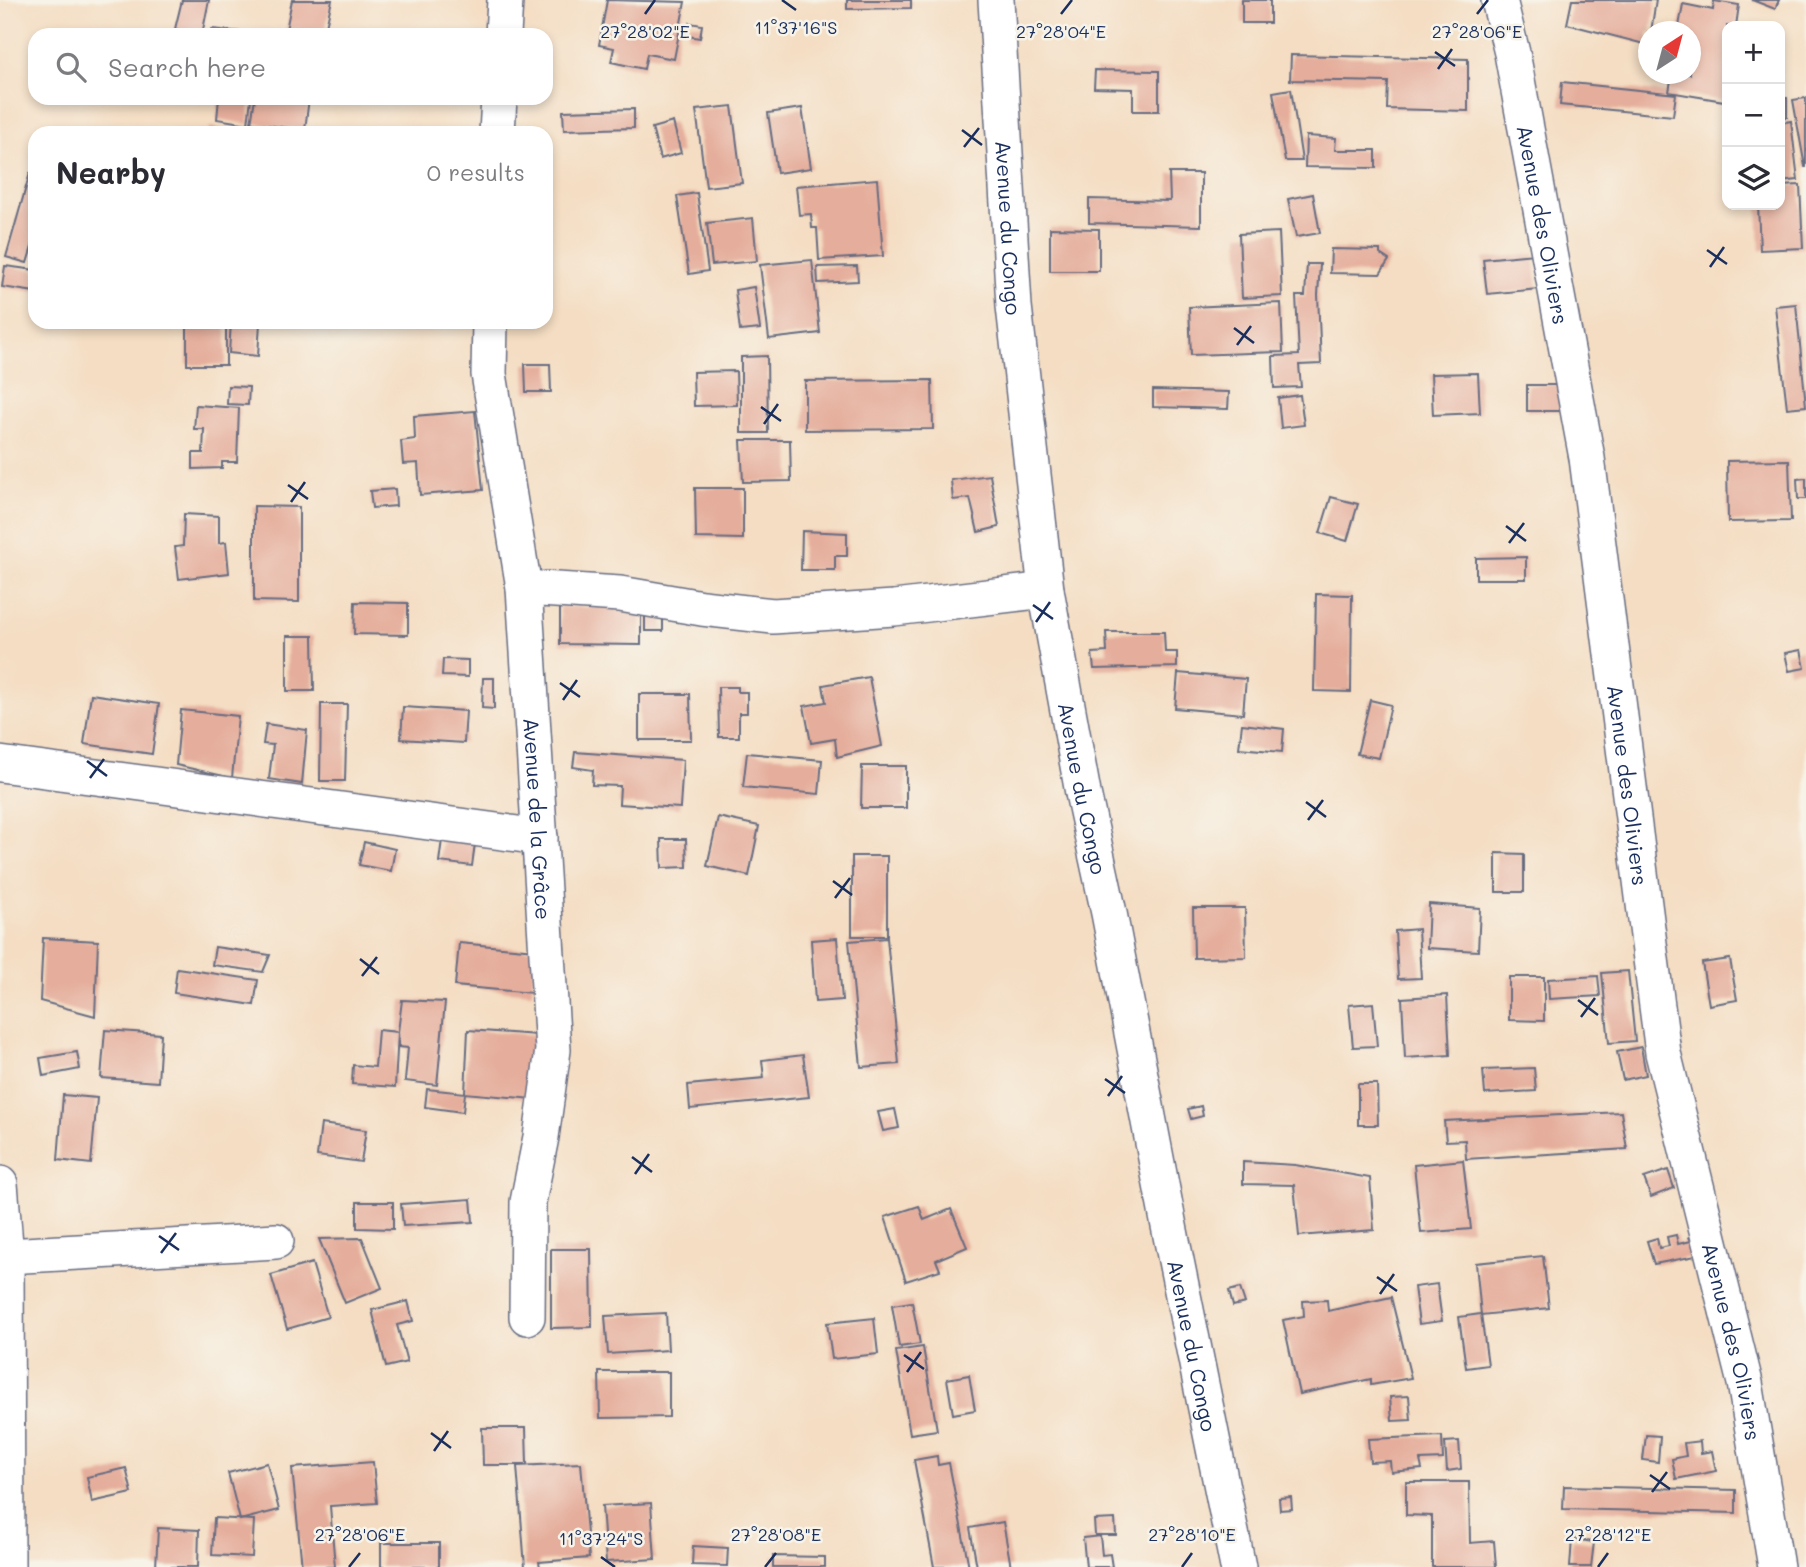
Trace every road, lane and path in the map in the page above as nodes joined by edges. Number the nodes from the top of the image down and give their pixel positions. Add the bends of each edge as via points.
1 (505, 0) edge
2 (996, 0) edge
3 (1499, 0) edge
4 (503, 28) edge
5 (499, 105) edge
6 (497, 126) edge
7 (490, 329) edge
8 (524, 588) junction
9 (1046, 590) junction
10 (0, 764) edge
11 (540, 837) junction
12 (0, 1184) edge
13 (276, 1241) dead end
14 (6, 1256) junction
15 (527, 1317) dead end
16 (7, 1567) edge
17 (1238, 1567) edge
18 (1776, 1567) edge

1 - 4 street
2 - 9 street, Avenue du Congo via 1014,306
3 - 18 street, Avenue des Oliviers via 1587,458 1663,1053 1745,1383
5 - 6 street
7 - 8 street, Avenue de la Grâce via 489,374
8 - 9 street via 621,594 774,616
8 - 11 street, Avenue de la Grâce
9 - 17 street, Avenue du Congo
10 - 11 street
11 - 15 street, Avenue de la Grâce via 553,1050 528,1202
12 - 14 street
13 - 14 street
14 - 16 street

